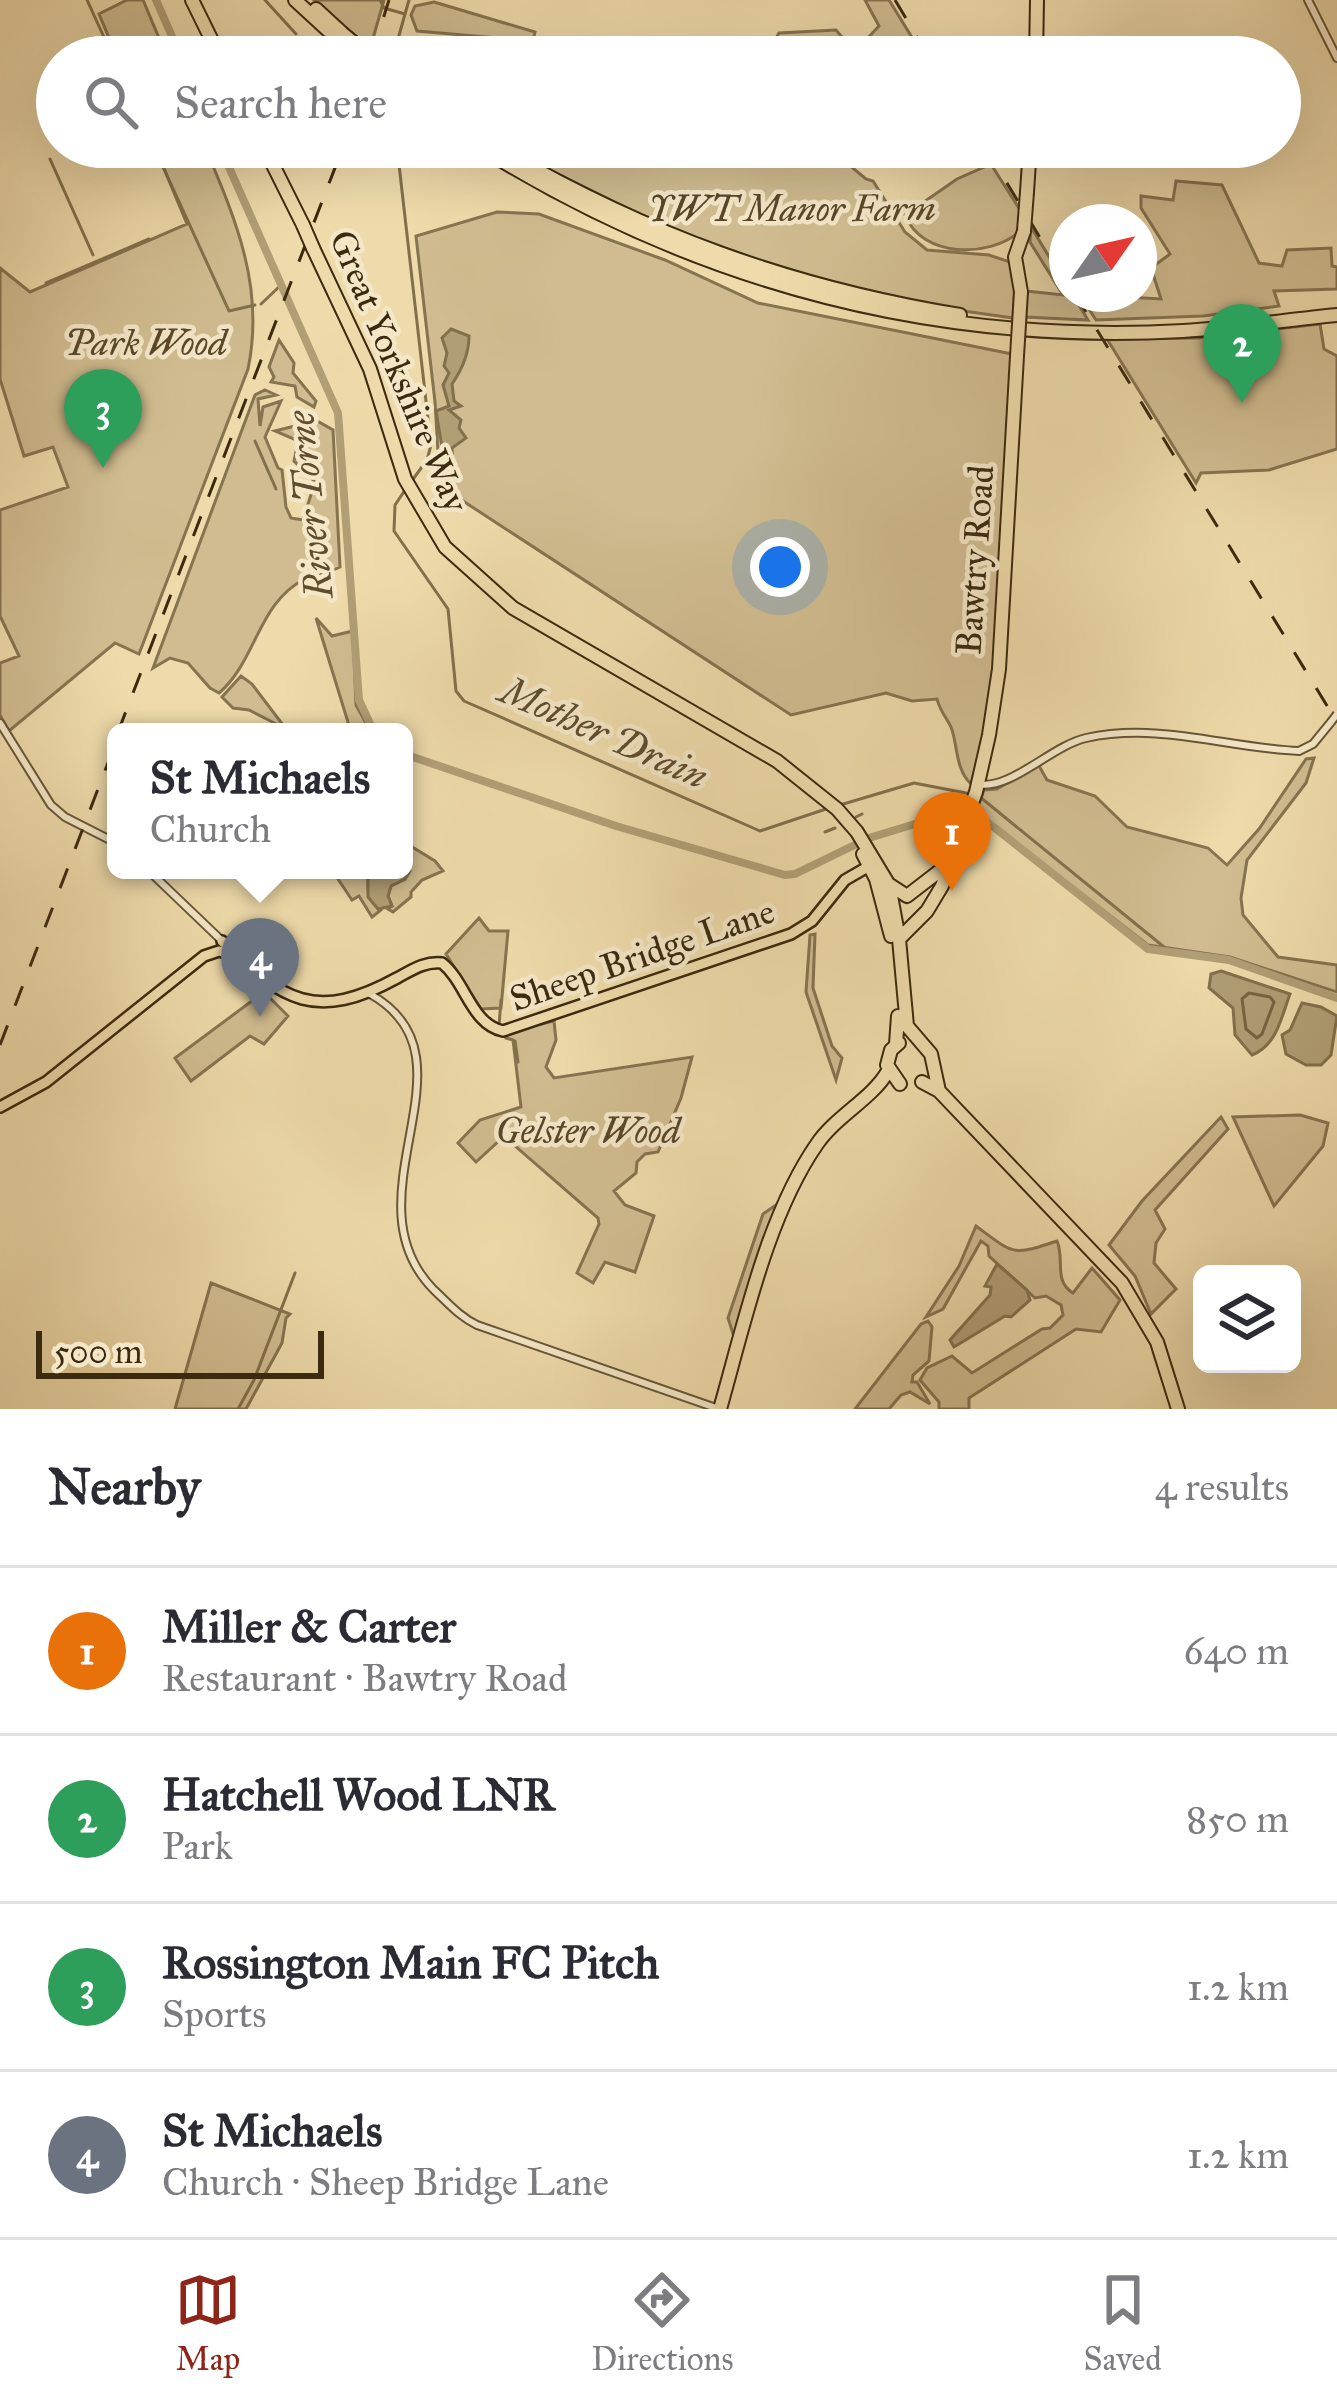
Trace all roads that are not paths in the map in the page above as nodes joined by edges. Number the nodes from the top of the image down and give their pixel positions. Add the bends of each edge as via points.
1 (192, 0) edge
2 (295, 0) edge
3 (307, 0) edge
4 (1037, 0) edge
5 (1308, 0) edge
6 (210, 36) edge
7 (338, 36) edge
8 (338, 36) edge
9 (1036, 36) edge
10 (1337, 58) edge
11 (274, 168) edge
12 (515, 168) edge
13 (533, 168) edge
14 (1029, 168) edge
15 (1337, 312) edge
16 (1337, 714) edge
17 (0, 723) edge
18 (973, 800) junction
19 (107, 838) edge
20 (870, 858) junction
21 (946, 865) junction
22 (157, 879) edge
23 (889, 884) junction
24 (899, 928) junction
25 (215, 947) junction
26 (390, 982) junction
27 (368, 993) junction
28 (386, 1005) junction
29 (917, 1041) junction
30 (896, 1044) junction
31 (932, 1068) junction
32 (888, 1071) junction
33 (922, 1082) junction
34 (900, 1084) junction
35 (872, 1090) junction
36 (939, 1091) junction
37 (0, 1107) edge
38 (720, 1409) edge
39 (1178, 1409) edge

1 - 6 highway
2 - 7 highway
3 - 8 highway
4 - 9 highway
5 - 10 street
11 - 20 highway, Great Yorkshire Way, bridge via 370,369 408,485 445,547 513,608 777,761 830,807
12 - 15 highway via 667,248 900,314 1113,333
13 - 15 highway via 703,249 908,306 1108,326
14 - 18 highway, Bawtry Road, bridge via 1015,252 1021,292 999,669
16 - 18 street, bridge via 1299,751 1148,731 1090,737 1051,751
17 - 19 street via 51,805
18 - 21 highway, Bawtry Road
20 - 23 highway, Great Yorkshire Way
20 - 24 highway, Great Yorkshire Way
20 - 26 main road, Sheep Bridge Lane via 791,934 503,1031 483,1022 442,963
21 - 23 highway via 907,896
21 - 24 highway, Bawtry Road via 932,905
22 - 25 street via 208,929
23 - 24 highway, Great Yorkshire Way
24 - 29 highway, Great Yorkshire Way via 907,1026
24 - 30 highway, Great Yorkshire Way
25 - 27 main road, Sheep Bridge Lane via 301,1001
25 - 37 main road via 46,1082
26 - 27 main road, Sheep Bridge Lane
26 - 28 street
27 - 28 street
28 - 38 street via 412,1040 418,1065 399,1203 416,1270 471,1322
29 - 30 highway
29 - 31 highway
30 - 32 highway
31 - 33 highway
31 - 36 highway
32 - 34 highway
32 - 35 highway
33 - 34 highway
33 - 36 highway
34 - 35 highway
35 - 38 highway via 828,1130 799,1177
36 - 39 highway via 1122,1283 1157,1342

